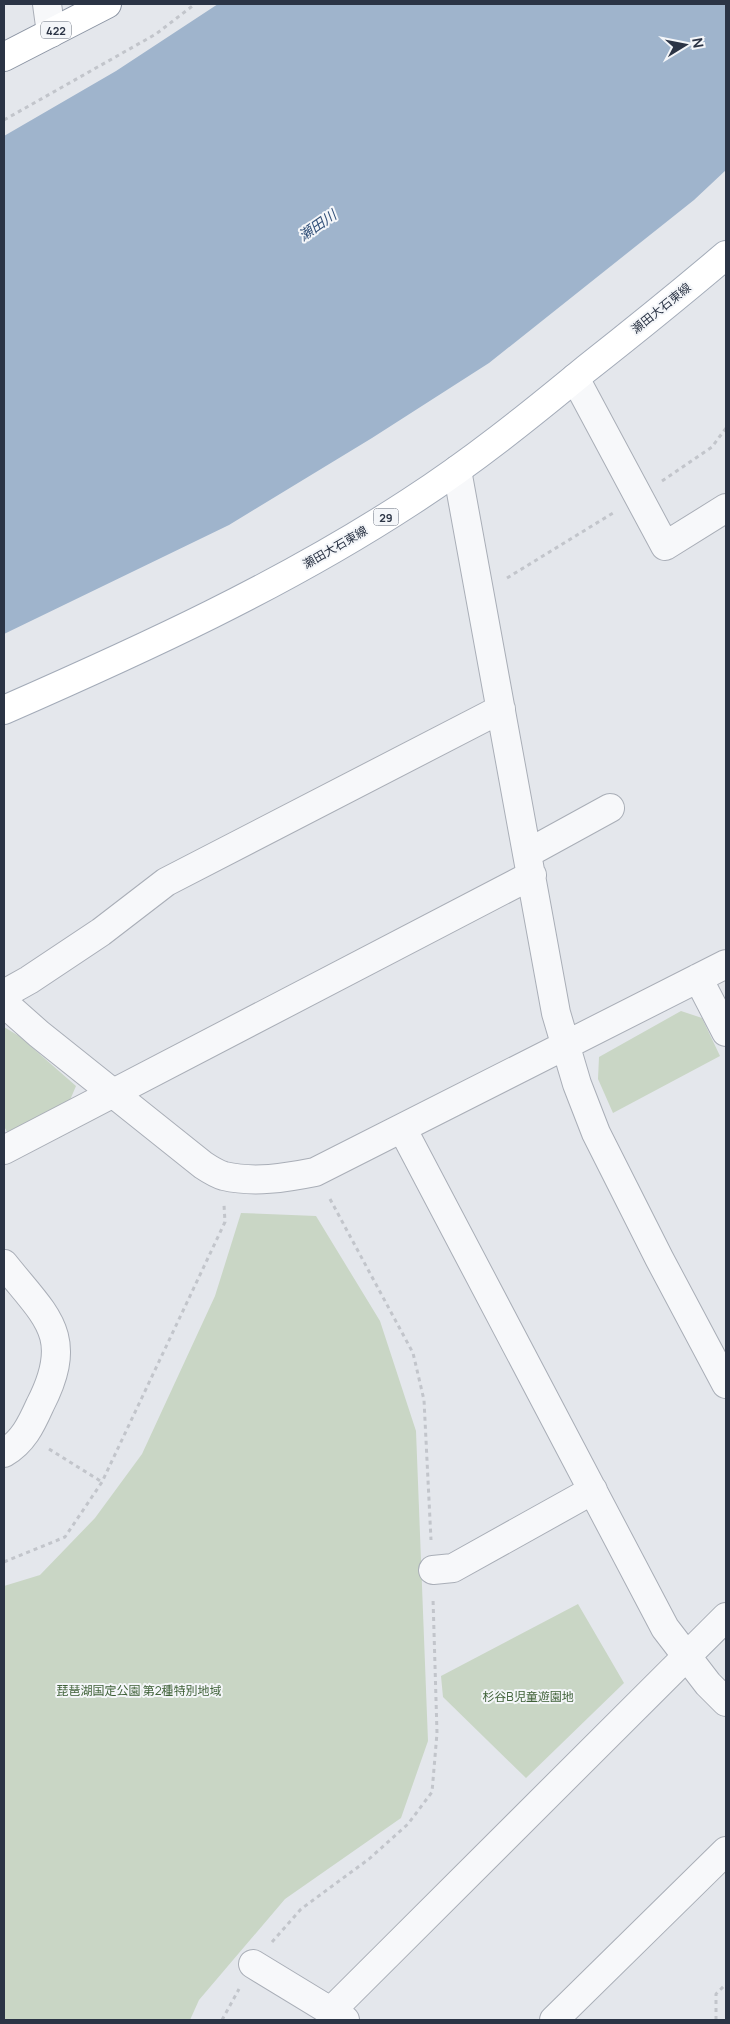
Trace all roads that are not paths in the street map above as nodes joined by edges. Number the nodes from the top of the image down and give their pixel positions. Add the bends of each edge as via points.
1 (47, 4) edge
2 (107, 4) edge
3 (51, 33) junction
4 (4, 57) edge
5 (726, 255) edge
6 (574, 378) junction
7 (457, 470) junction
8 (726, 508) edge
9 (501, 709) junction
10 (4, 710) edge
11 (610, 808) dead end
12 (530, 864) junction
13 (726, 964) edge
14 (698, 978) junction
15 (4, 994) edge
16 (4, 1003) edge
17 (726, 1032) edge
18 (565, 1046) junction
19 (112, 1093) junction
20 (402, 1128) junction
21 (4, 1150) edge
22 (4, 1264) edge
23 (726, 1384) edge
24 (4, 1453) edge
25 (592, 1490) junction
26 (433, 1570) road end
27 (726, 1617) edge
28 (687, 1656) junction
29 (726, 1702) edge
30 (726, 1851) edge
31 (253, 1964) road end
32 (337, 2016) edge
33 (554, 2020) edge

1 - 3 street
2 - 3 main road, 422
3 - 4 main road, 422
5 - 6 main road, 瀬田大石東線 / 29
6 - 7 main road, 瀬田大石東線 / 29
6 - 8 street via 665,546
7 - 9 street
7 - 10 main road, 瀬田大石東線 / 29 via 322,556 193,623
9 - 12 street
9 - 15 street via 166,882 101,932
11 - 12 street
12 - 18 street via 556,1014
12 - 19 street
13 - 14 street
14 - 17 street
14 - 18 street
16 - 19 street
18 - 20 street
18 - 23 street via 596,1133
19 - 20 street via 203,1165 223,1176 286,1178 315,1172
19 - 21 street
20 - 25 street
22 - 24 street via 50,1322 56,1341 57,1362 52,1383 26,1435
25 - 26 street via 453,1568
25 - 28 street via 665,1628
27 - 28 street
28 - 29 street
28 - 32 street
30 - 33 street
31 - 32 street

